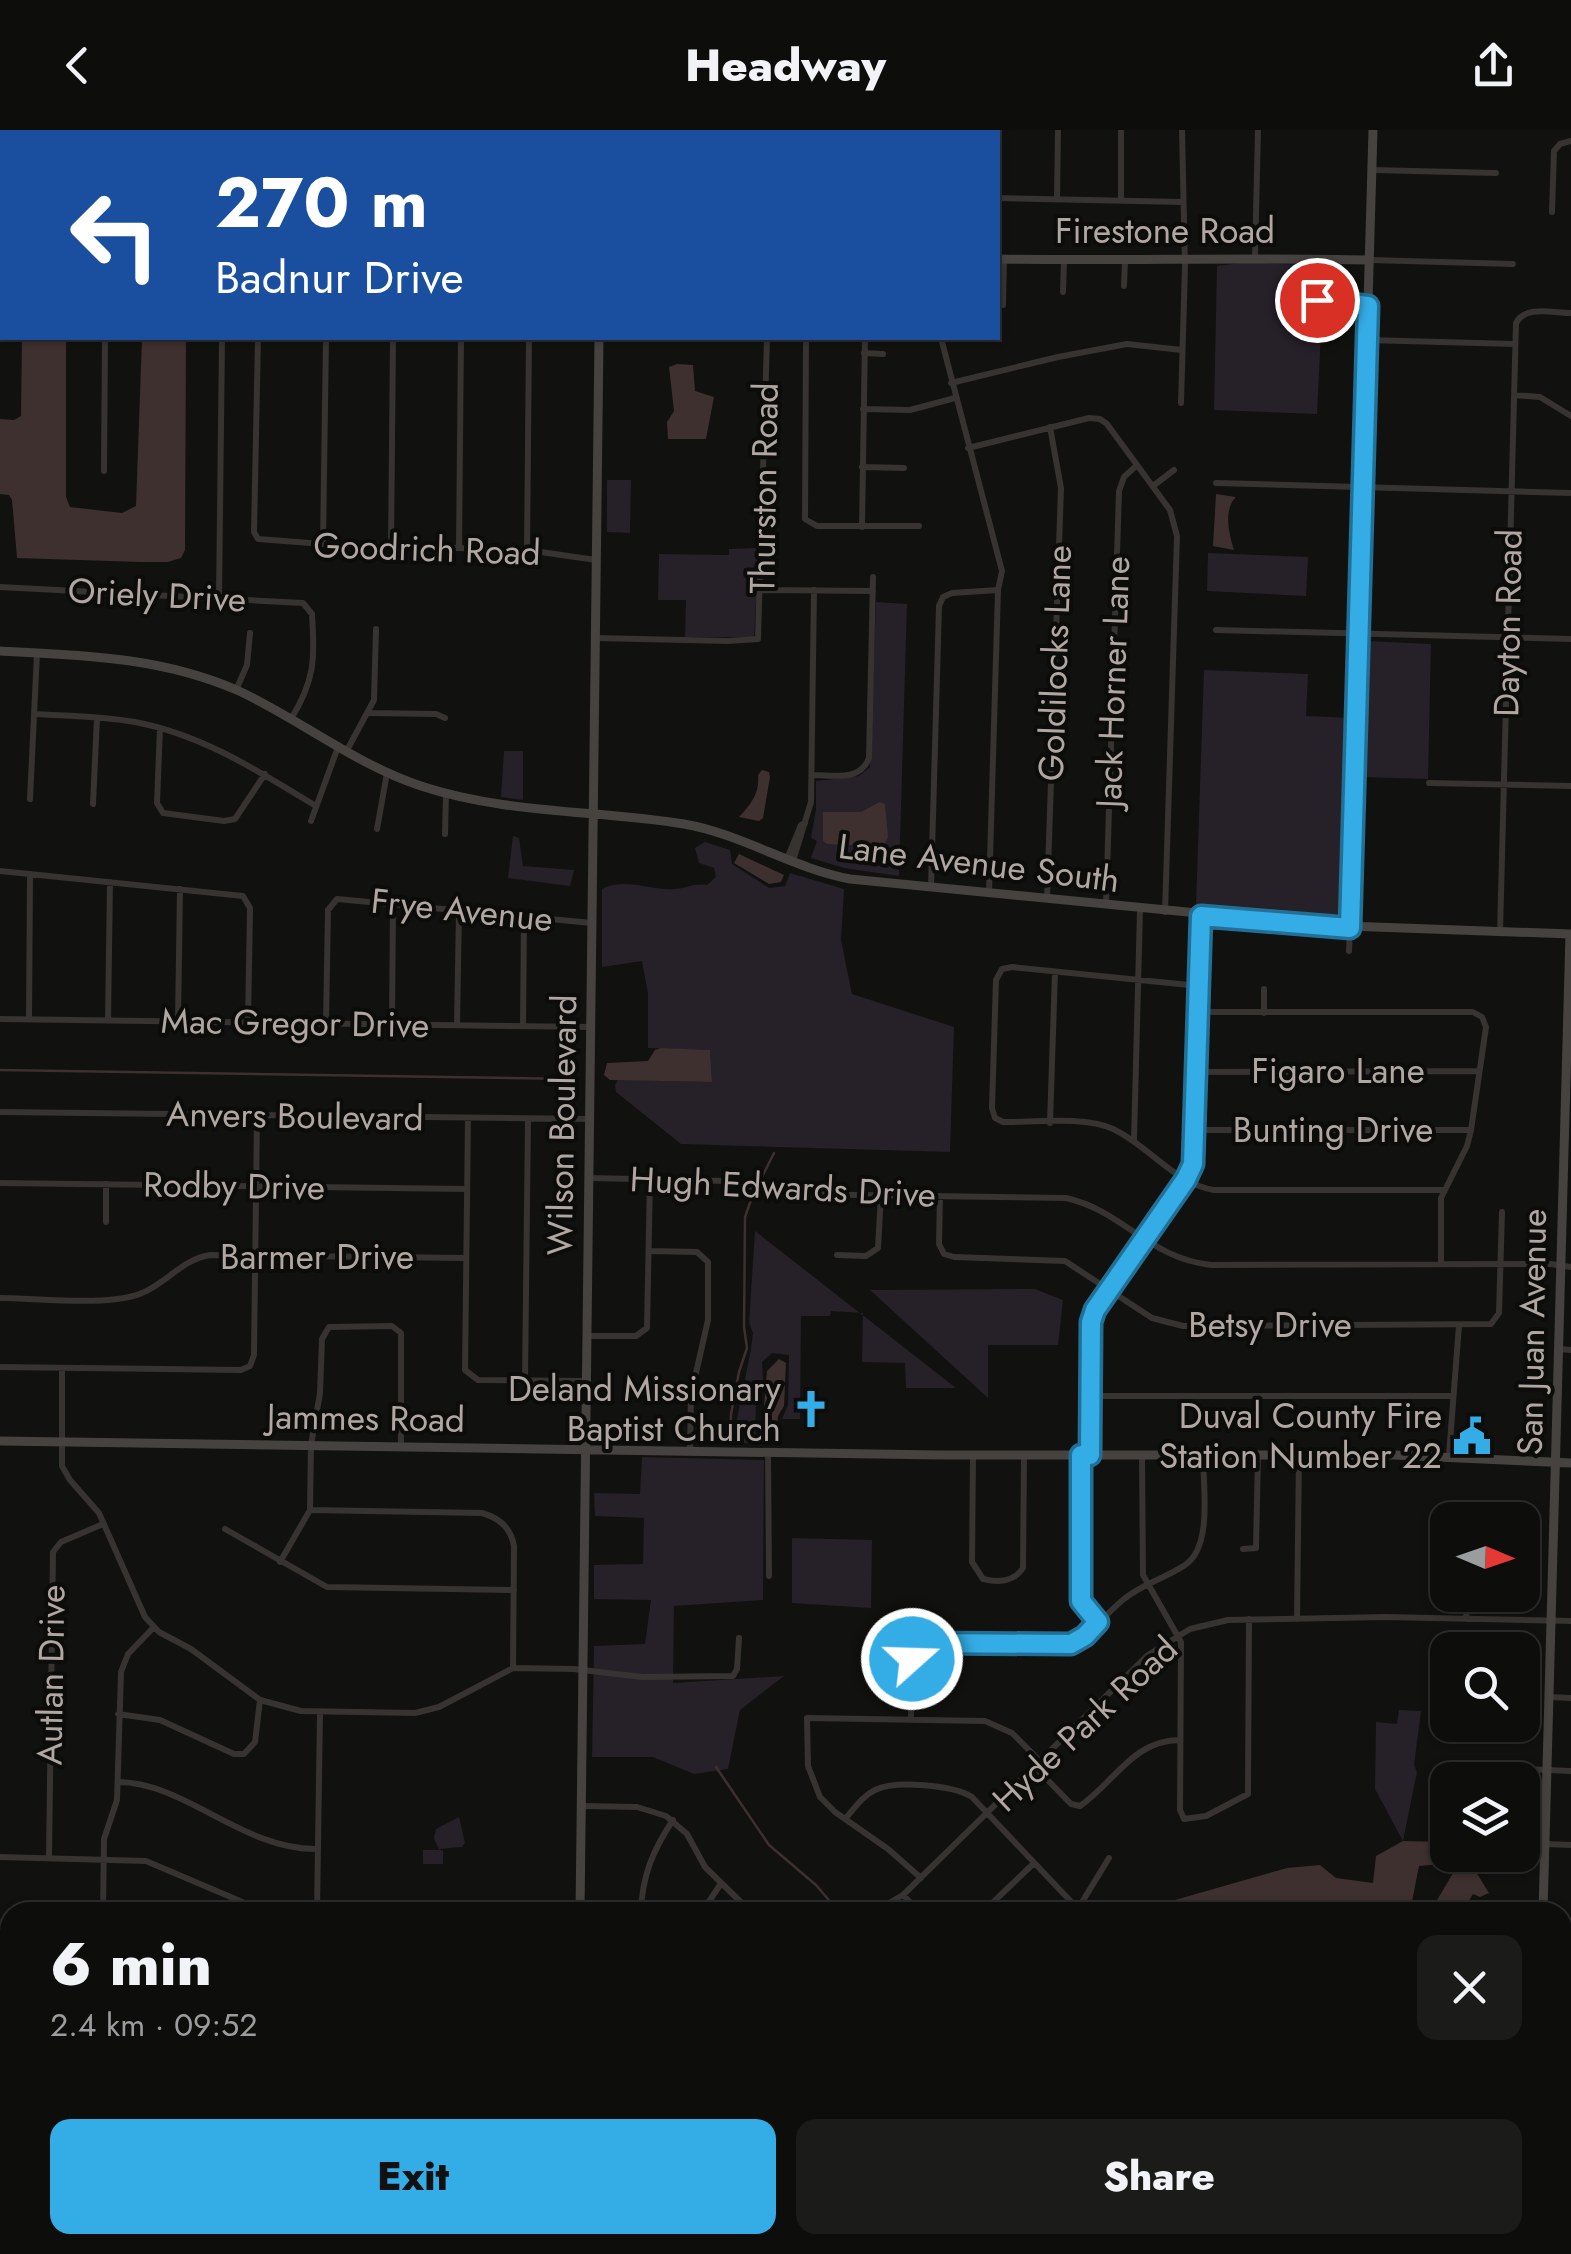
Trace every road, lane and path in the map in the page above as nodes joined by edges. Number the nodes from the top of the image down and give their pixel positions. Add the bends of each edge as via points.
1 (1058, 130) edge
2 (1120, 130) edge
3 (1182, 130) edge
4 (1258, 130) edge
5 (1372, 130) edge
6 (1571, 140) edge
7 (1371, 170) junction
8 (1496, 173) dead end
9 (1000, 198) edge
10 (1057, 199) junction
11 (1120, 200) junction
12 (1183, 202) junction
13 (1552, 212) dead end
14 (1255, 257) junction
15 (1001, 259) edge
16 (1064, 260) junction
17 (1184, 260) junction
18 (1369, 260) junction
19 (1125, 261) junction
20 (1513, 264) dead end
21 (1124, 286) dead end
22 (1063, 292) dead end
23 (1317, 300) dead end
24 (1003, 305) dead end
25 (1368, 306) junction
26 (1571, 313) edge
27 (105, 340) edge
28 (222, 340) edge
29 (258, 340) edge
30 (326, 340) edge
31 (393, 340) edge
32 (461, 340) edge
33 (530, 340) edge
34 (599, 340) edge
35 (767, 340) edge
36 (806, 340) edge
37 (865, 340) edge
38 (941, 340) edge
39 (1367, 340) junction
40 (1515, 344) junction
41 (1182, 350) junction
42 (864, 353) junction
43 (883, 354) dead end
44 (951, 383) junction
45 (1514, 395) junction
46 (955, 398) junction
47 (1181, 403) dead end
48 (864, 410) junction
49 (1571, 416) edge
50 (1050, 427) junction
51 (968, 448) junction
52 (1137, 465) junction
53 (862, 467) junction
54 (904, 468) dead end
55 (1174, 470) dead end
56 (104, 471) dead end
57 (1216, 483) dead end
58 (1152, 486) junction
59 (1362, 487) junction
60 (1512, 491) junction
61 (1571, 492) edge
62 (862, 526) junction
63 (919, 526) dead end
64 (323, 544) junction
65 (391, 547) junction
66 (459, 548) junction
67 (526, 550) junction
68 (596, 560) junction
69 (873, 576) dead end
70 (0, 588) edge
71 (761, 590) junction
72 (814, 590) junction
73 (998, 590) junction
74 (873, 591) junction
75 (219, 598) junction
76 (376, 628) dead end
77 (1216, 630) dead end
78 (250, 633) dead end
79 (1359, 634) junction
80 (596, 638) junction
81 (1507, 638) junction
82 (1571, 639) edge
83 (0, 651) edge
84 (37, 653) junction
85 (236, 690) junction
86 (369, 713) junction
87 (34, 714) junction
88 (98, 718) junction
89 (291, 718) junction
90 (445, 718) dead end
91 (160, 728) junction
92 (342, 749) junction
93 (387, 773) junction
94 (265, 774) junction
95 (812, 775) junction
96 (1429, 782) dead end
97 (1504, 784) junction
98 (1571, 786) edge
99 (446, 794) junction
100 (30, 799) dead end
101 (93, 804) dead end
102 (316, 806) junction
103 (594, 814) junction
104 (312, 822) dead end
105 (377, 829) dead end
106 (445, 834) dead end
107 (790, 860) junction
108 (0, 871) edge
109 (30, 874) junction
110 (110, 882) junction
111 (931, 888) junction
112 (180, 889) junction
113 (989, 894) junction
114 (1048, 901) junction
115 (394, 904) junction
116 (1106, 906) junction
117 (459, 910) junction
118 (1140, 910) junction
119 (1165, 912) junction
120 (524, 916) junction
121 (1201, 916) junction
122 (592, 923) junction
123 (1350, 928) junction
124 (1500, 932) junction
125 (1570, 934) edge
126 (1349, 951) dead end
127 (1055, 972) junction
128 (1138, 980) junction
129 (1199, 986) junction
130 (1264, 989) dead end
131 (1198, 1012) junction
132 (1264, 1012) junction
133 (0, 1020) edge
134 (29, 1020) junction
135 (108, 1021) junction
136 (178, 1022) junction
137 (248, 1023) junction
138 (326, 1023) junction
139 (392, 1024) junction
140 (457, 1026) junction
141 (523, 1026) junction
142 (591, 1027) junction
143 (1480, 1071) junction
144 (1196, 1072) junction
145 (0, 1112) edge
146 (257, 1115) junction
147 (468, 1118) junction
148 (528, 1118) junction
149 (1568, 1118) edge
150 (590, 1120) junction
151 (1050, 1122) junction
152 (1195, 1130) junction
153 (1471, 1130) junction
154 (1134, 1142) junction
155 (589, 1178) junction
156 (650, 1179) junction
157 (1186, 1179) junction
158 (0, 1183) edge
159 (106, 1184) junction
160 (256, 1186) junction
161 (467, 1189) junction
162 (1443, 1190) junction
163 (881, 1195) junction
164 (940, 1196) junction
165 (1502, 1212) dead end
166 (106, 1222) dead end
167 (1144, 1239) junction
168 (650, 1251) junction
169 (255, 1255) junction
170 (837, 1256) dead end
171 (466, 1258) junction
172 (1441, 1264) junction
173 (1500, 1264) junction
174 (1566, 1266) edge
175 (1109, 1290) junction
176 (0, 1298) edge
177 (1564, 1302) edge
178 (1459, 1325) junction
179 (587, 1336) junction
180 (1558, 1349) junction
181 (1571, 1350) edge
182 (0, 1367) edge
183 (62, 1368) junction
184 (525, 1380) junction
185 (586, 1381) junction
186 (1090, 1396) junction
187 (1453, 1396) junction
188 (0, 1442) edge
189 (61, 1442) junction
190 (311, 1445) junction
191 (401, 1446) junction
192 (585, 1449) junction
193 (690, 1450) junction
194 (768, 1452) junction
195 (1142, 1454) junction
196 (1258, 1454) junction
197 (973, 1455) junction
198 (1024, 1455) junction
199 (1086, 1455) junction
200 (1203, 1455) junction
201 (1299, 1455) junction
202 (1450, 1455) junction
203 (1556, 1462) junction
204 (1571, 1463) edge
205 (310, 1510) junction
206 (104, 1524) junction
207 (225, 1529) dead end
208 (1243, 1549) dead end
209 (280, 1562) junction
210 (768, 1576) dead end
211 (1148, 1584) junction
212 (514, 1590) junction
213 (1467, 1612) edge
214 (1297, 1618) junction
215 (1466, 1618) junction
216 (1249, 1619) junction
217 (1551, 1620) junction
218 (1571, 1621) edge
219 (1098, 1622) junction
220 (154, 1627) junction
221 (1177, 1635) junction
222 (739, 1638) dead end
223 (513, 1668) junction
224 (583, 1670) junction
225 (1549, 1697) junction
226 (1571, 1698) edge
227 (260, 1700) junction
228 (320, 1712) junction
229 (118, 1714) junction
230 (912, 1719) junction
231 (1180, 1740) junction
232 (1037, 1764) junction
233 (1540, 1770) edge
234 (1547, 1770) junction
235 (1571, 1771) edge
236 (118, 1782) junction
237 (581, 1806) junction
238 (988, 1814) junction
239 (845, 1819) junction
240 (673, 1820) junction
241 (1545, 1844) junction
242 (1571, 1845) edge
243 (318, 1849) junction
244 (0, 1856) edge
245 (49, 1857) junction
246 (103, 1858) junction
247 (1109, 1858) dead end
248 (1034, 1863) junction
249 (921, 1878) junction
250 (720, 1884) junction
251 (903, 1895) junction
252 (102, 1902) edge
253 (244, 1902) edge
254 (317, 1902) edge
255 (580, 1902) edge
256 (641, 1902) edge
257 (708, 1902) edge
258 (740, 1902) edge
259 (891, 1902) edge
260 (910, 1902) edge
261 (993, 1902) edge
262 (1069, 1902) edge
263 (1082, 1902) edge
264 (1543, 1902) edge

1 - 10 street
2 - 11 street
3 - 12 street
4 - 14 street
5 - 7 main road
6 - 13 street via 1553,156
7 - 8 street
7 - 18 main road
9 - 10 street
10 - 11 street
11 - 12 street
12 - 17 street
14 - 17 main road, Firestone Road
14 - 18 main road, Firestone Road
15 - 16 main road, Firestone Road
15 - 24 street
16 - 19 main road, Firestone Road
16 - 22 street
17 - 19 main road, Firestone Road
17 - 41 street
18 - 20 street, Firestone Road
18 - 25 main road
19 - 21 street
23 - 25 street
25 - 39 main road
26 - 40 street, Dayton Road via 1527,312 1520,316
27 - 56 street
28 - 75 street
29 - 64 street, Goodrich Road via 254,532 258,539
30 - 64 street
31 - 65 street
32 - 66 street
33 - 67 street
34 - 68 main road, Wilson Boulevard
35 - 71 street, Thurston Road
36 - 62 street via 803,514 817,526
37 - 42 street
38 - 44 street
39 - 40 street
39 - 59 main road
40 - 45 street, Dayton Road
41 - 44 street via 1127,344
41 - 47 street
42 - 43 street
42 - 48 street
44 - 46 street
45 - 49 street via 1540,397
45 - 60 street, Dayton Road
46 - 48 street via 910,410
46 - 51 street
48 - 53 street
50 - 51 street
50 - 52 street via 1100,419
50 - 114 street, Goldilocks Lane via 1060,488
51 - 73 street via 1002,571
52 - 58 street
52 - 116 street, Jack Horner Lane via 1119,491
53 - 54 street
53 - 62 street
55 - 58 street
57 - 59 street
58 - 119 street via 1177,529
59 - 60 street
59 - 79 main road
60 - 61 street
60 - 81 street, Dayton Road
62 - 63 street
64 - 65 street, Goodrich Road
65 - 66 street, Goodrich Road
66 - 67 street, Goodrich Road
67 - 68 street, Goodrich Road
68 - 80 main road, Wilson Boulevard
69 - 74 street
70 - 75 street, Oriely Drive
71 - 72 street
71 - 80 street, Thurston Road via 758,639
72 - 74 street
72 - 95 street
73 - 111 street via 952,593 940,602
73 - 113 street
74 - 95 street via 866,766 850,776
75 - 89 street, Oriely Drive via 296,601 310,610 311,681
76 - 86 street
77 - 79 street
78 - 85 street
79 - 81 street
79 - 123 main road
80 - 103 main road, Wilson Boulevard
81 - 82 street
81 - 97 street, Dayton Road
83 - 84 main road, Lane Avenue South
84 - 85 main road, Lane Avenue South via 149,663
84 - 87 street
85 - 89 main road, Lane Avenue South
86 - 90 street
86 - 92 street
87 - 88 street
87 - 100 street
88 - 91 street
88 - 101 street
89 - 92 main road, Lane Avenue South
91 - 94 street
91 - 94 street via 157,802 168,815 235,818
92 - 93 main road, Lane Avenue South
92 - 102 street
93 - 99 main road, Lane Avenue South
93 - 105 street
94 - 102 street
95 - 107 street via 811,802
96 - 97 street
97 - 98 street
97 - 124 street, Dayton Road
99 - 103 main road, Lane Avenue South
99 - 106 street
102 - 104 street
103 - 107 main road, Lane Avenue South via 704,828
103 - 122 main road, Wilson Boulevard
107 - 111 main road, Lane Avenue South via 842,877
108 - 109 street
109 - 110 street
109 - 134 street
110 - 112 street
110 - 135 street
111 - 113 main road, Lane Avenue South
112 - 136 street
112 - 137 street via 246,899
113 - 114 main road, Lane Avenue South
114 - 116 main road, Lane Avenue South
115 - 117 street, Frye Avenue
115 - 138 street, Frye Avenue via 332,902
115 - 139 street
116 - 118 main road, Lane Avenue South
117 - 120 street, Frye Avenue
117 - 140 street
118 - 119 main road, Lane Avenue South
118 - 128 street
119 - 121 main road, Lane Avenue South
120 - 122 street, Frye Avenue
120 - 141 street
121 - 123 main road, Lane Avenue South
121 - 129 street
122 - 142 main road, Wilson Boulevard
123 - 124 main road, Lane Avenue South
123 - 126 street
124 - 125 main road, Lane Avenue South
125 - 149 main road, San Juan Avenue
127 - 128 street
127 - 151 street
127 - 151 street via 1002,969 996,980 995,1118
128 - 129 street
128 - 154 street
129 - 131 street
130 - 132 street
131 - 132 street
131 - 144 street
132 - 143 street via 1473,1012 1486,1027
133 - 134 street, Mac Gregor Drive
134 - 135 street, Mac Gregor Drive
135 - 136 street, Mac Gregor Drive
136 - 137 street, Mac Gregor Drive
137 - 138 street, Mac Gregor Drive
138 - 139 street, Mac Gregor Drive
139 - 140 street, Mac Gregor Drive
140 - 141 street, Mac Gregor Drive
141 - 142 street, Mac Gregor Drive
142 - 150 main road, Wilson Boulevard
143 - 144 street, Figaro Lane
143 - 153 street
144 - 152 street
145 - 146 street, Anvers Boulevard
146 - 147 street, Anvers Boulevard
146 - 160 street
147 - 148 street, Anvers Boulevard
147 - 161 street
148 - 150 street, Anvers Boulevard
148 - 184 street
149 - 174 main road, San Juan Avenue
150 - 155 main road, Wilson Boulevard
151 - 154 street via 1101,1124
152 - 153 street, Bunting Drive
152 - 157 street
153 - 162 street
154 - 157 street
155 - 156 street, Hugh Edwards Drive
155 - 179 main road, Wilson Boulevard
156 - 163 street, Hugh Edwards Drive via 726,1181 775,1194
156 - 168 street
157 - 162 street via 1214,1190
157 - 167 street
158 - 159 street, Rodby Drive
159 - 160 street, Rodby Drive
159 - 166 street
160 - 161 street, Rodby Drive
160 - 169 street
161 - 171 street
162 - 172 street
163 - 164 street, Hugh Edwards Drive
163 - 170 street via 878,1248 866,1256
164 - 167 street, Hugh Edwards Drive via 1066,1198 1093,1206
164 - 175 street, Betsy Drive via 944,1254 1056,1259
165 - 173 street
167 - 172 street, Hugh Edwards Drive via 1171,1256 1211,1265
167 - 175 street
168 - 179 street via 645,1332
168 - 193 street via 698,1252 708,1262 708,1320 692,1386
169 - 171 street, Barmer Drive
169 - 176 street, Barmer Drive via 193,1259 150,1290 126,1298
169 - 183 street via 250,1366
171 - 184 street via 468,1375
172 - 173 street, Hugh Edwards Drive
173 - 174 street, Hugh Edwards Drive
173 - 178 street, Betsy Drive via 1495,1321
174 - 177 main road, San Juan Avenue
175 - 178 street, Betsy Drive via 1152,1318 1183,1326
175 - 186 street via 1091,1322
177 - 180 main road, San Juan Avenue
178 - 187 street
179 - 185 main road, Wilson Boulevard
180 - 181 street
180 - 203 main road, San Juan Avenue
182 - 183 street
183 - 189 street
184 - 185 street
185 - 192 main road, Wilson Boulevard
186 - 187 street
186 - 199 street
187 - 202 street
188 - 189 main road, Jammes Road
189 - 190 main road, Jammes Road
189 - 206 street via 66,1475
190 - 191 main road, Jammes Road
190 - 191 street via 325,1330 392,1326 402,1338
190 - 205 street
191 - 192 main road, Jammes Road
192 - 193 main road, Jammes Road
192 - 224 main road, Wilson Boulevard
193 - 194 main road, Jammes Road
194 - 197 main road, Jammes Road
194 - 210 street
195 - 199 main road, Jammes Road
195 - 200 main road, Jammes Road
195 - 211 street via 1142,1570
196 - 200 main road, Jammes Road
196 - 201 main road, Jammes Road
196 - 208 street via 1256,1548
197 - 198 main road, Jammes Road
197 - 198 street via 972,1562 984,1579 1001,1581 1023,1568
198 - 199 main road, Jammes Road
199 - 219 street via 1081,1601
200 - 211 street via 1200,1547 1184,1565
201 - 202 main road, Jammes Road
201 - 214 street
202 - 203 main road, Jammes Road
203 - 204 main road, Jammes Road
203 - 217 main road, San Juan Avenue
205 - 209 street
205 - 212 street via 491,1515 513,1538
206 - 220 street via 139,1608
206 - 245 street, Autlan Drive via 53,1552
207 - 209 street
209 - 212 street via 327,1587
211 - 219 street
211 - 221 street
212 - 223 street
213 - 215 street
214 - 215 street, Hyde Park Road
214 - 216 street, Hyde Park Road
215 - 217 street, Hyde Park Road
216 - 221 street, Hyde Park Road via 1215,1621
216 - 231 street via 1246,1797 1200,1818 1184,1818
217 - 218 street, Hyde Park Road
217 - 225 main road, San Juan Avenue
219 - 230 street via 1065,1645 922,1645 912,1659
220 - 227 street
220 - 229 street via 124,1662
221 - 231 street
221 - 232 street, Hyde Park Road
222 - 224 street via 733,1676
223 - 224 street
223 - 228 street via 423,1712
224 - 237 main road, Wilson Boulevard
225 - 226 street
225 - 234 main road, San Juan Avenue
227 - 228 street
227 - 229 street via 254,1742 244,1754 150,1717
228 - 243 street
229 - 236 street
230 - 232 street via 995,1724 1017,1738
230 - 239 street via 807,1718 810,1777 820,1797
231 - 232 street via 1140,1750 1080,1806
232 - 238 street, Hyde Park Road
233 - 234 street
234 - 235 street
234 - 241 main road, San Juan Avenue
236 - 243 street via 147,1786 274,1844
236 - 246 street
237 - 240 street via 645,1808
237 - 255 main road, Wilson Boulevard
238 - 239 street via 956,1788 890,1786 869,1793
238 - 248 street
238 - 249 street, Hyde Park Road
239 - 249 street
240 - 250 street
240 - 256 street via 649,1861
241 - 242 street
241 - 264 main road, San Juan Avenue
243 - 254 street
244 - 245 street
245 - 246 street
246 - 252 street
246 - 253 street via 161,1865
247 - 263 street
248 - 261 street
248 - 262 street
249 - 251 street, Hyde Park Road
250 - 257 street
250 - 258 street
251 - 259 street, Hyde Park Road
251 - 260 street

